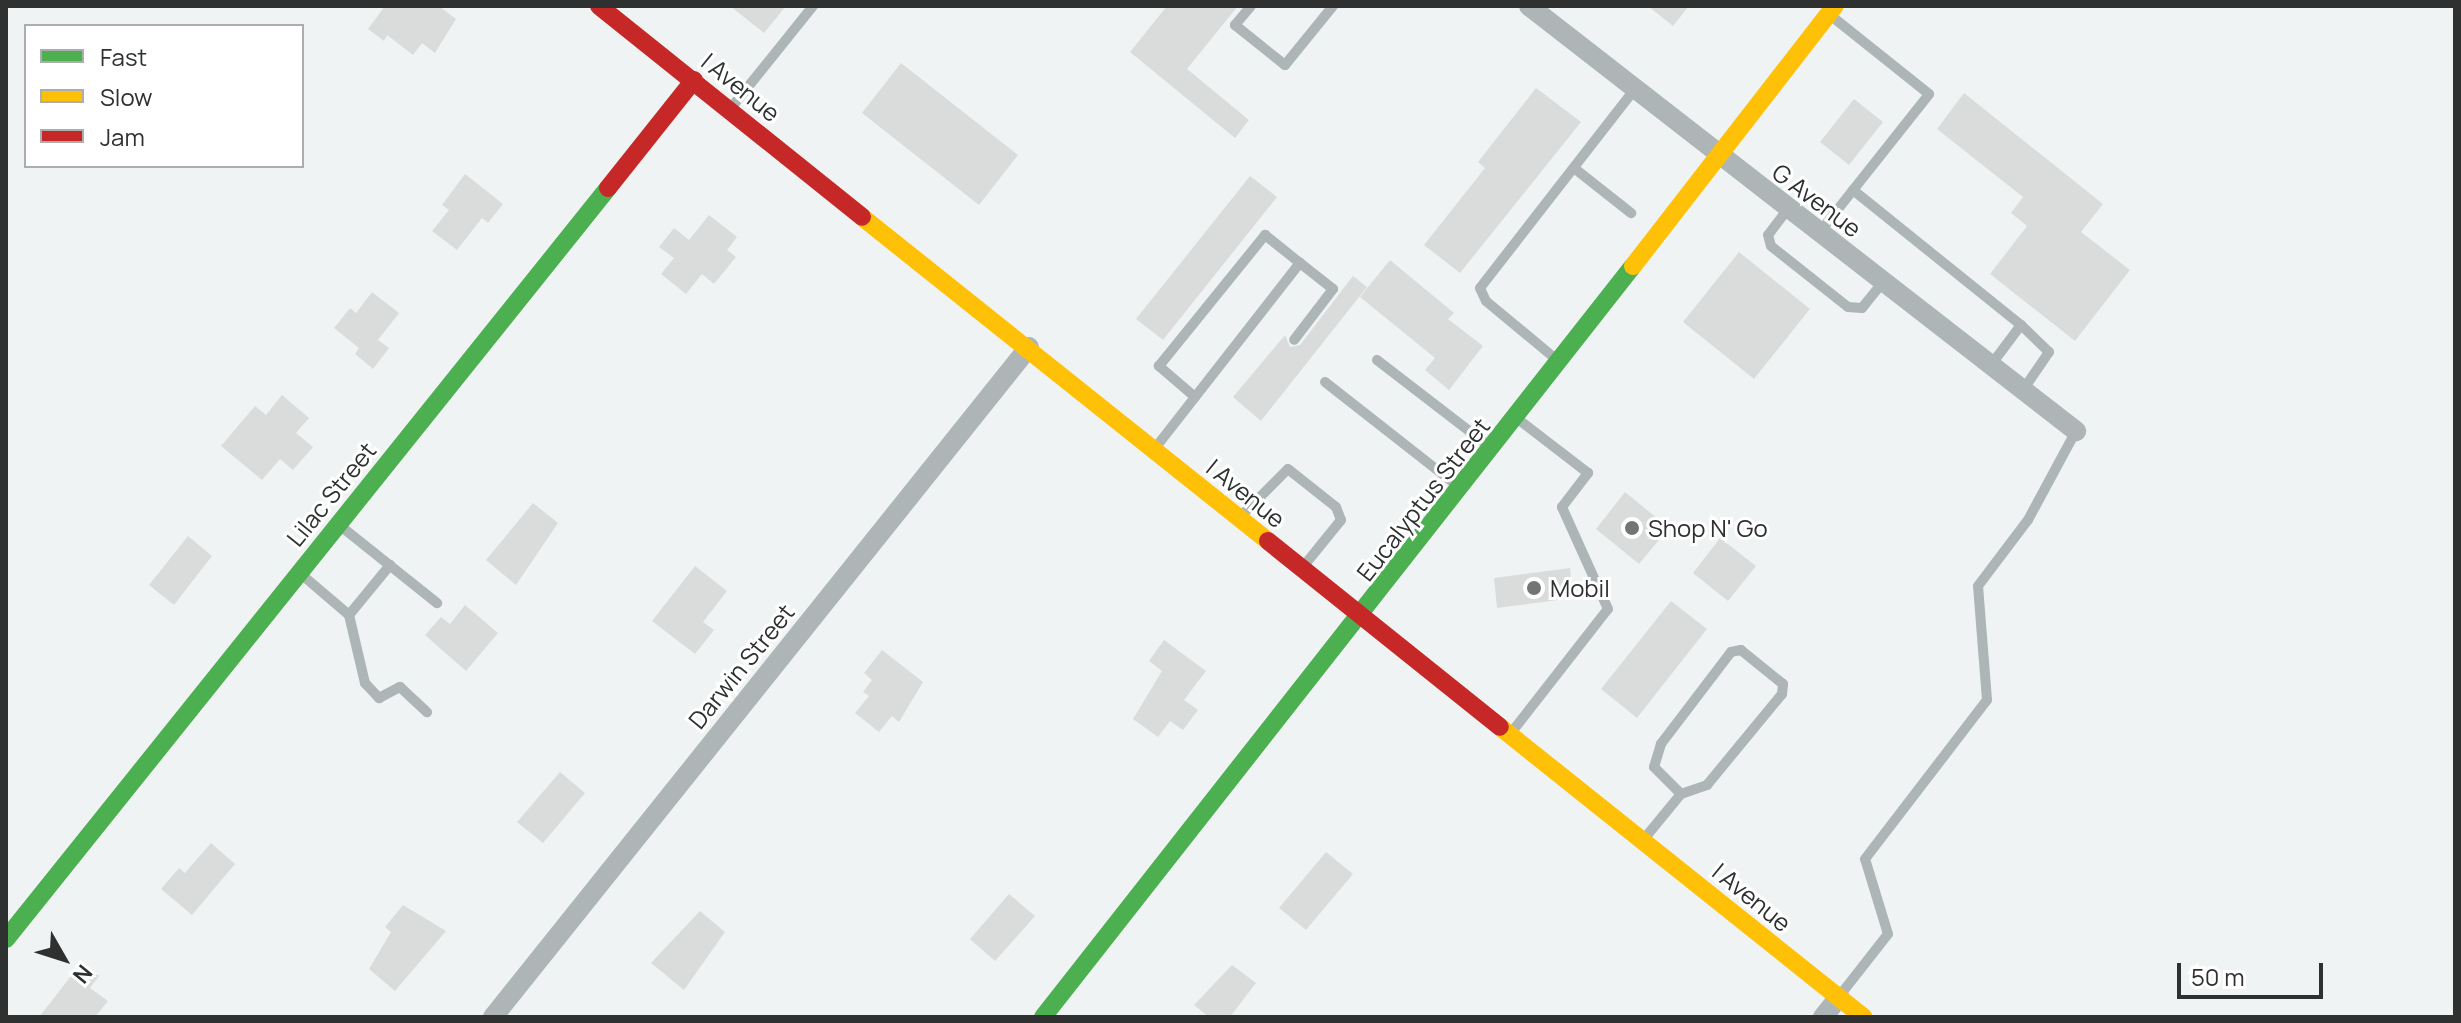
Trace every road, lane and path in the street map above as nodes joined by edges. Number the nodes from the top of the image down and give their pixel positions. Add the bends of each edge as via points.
1 (599, 6) edge
2 (813, 6) edge
3 (1251, 6) edge
4 (1333, 6) edge
5 (1529, 6) edge
6 (1832, 10) edge
7 (694, 80) junction
8 (1634, 90) junction
9 (730, 109) junction
10 (1717, 156) junction
11 (1574, 168) junction
12 (1853, 190) junction
13 (1787, 210) junction
14 (1631, 213) dead end
15 (1818, 234) junction
16 (1300, 263) junction
17 (1882, 283) junction
18 (2021, 325) junction
19 (1294, 340) dead end
20 (1029, 347) junction
21 (1377, 360) dead end
22 (1558, 362) junction
23 (1991, 365) junction
24 (1325, 382) dead end
25 (2023, 390) junction
26 (1195, 397) junction
27 (1516, 417) junction
28 (2076, 431) joint
29 (1155, 449) junction
30 (1491, 449) junction
31 (1461, 488) junction
32 (1239, 518) junction
33 (338, 524) junction
34 (390, 565) junction
35 (1302, 569) junction
36 (299, 572) junction
37 (437, 603) dead end
38 (349, 615) junction
39 (1362, 617) junction
40 (427, 712) dead end
41 (1510, 734) junction
42 (1681, 794) junction
43 (1642, 841) junction
44 (6, 939) edge
45 (1839, 997) junction
46 (493, 1017) edge
47 (1043, 1017) edge
48 (1823, 1017) edge
49 (1863, 1017) edge

1 - 7 street, I Avenue
2 - 9 lane
3 - 4 lane via 1235,25 1285,65
5 - 8 street, G Avenue
6 - 10 street, Eucalyptus Street
6 - 12 lane via 1929,94
7 - 9 street, I Avenue
7 - 33 street, Lilac Street
8 - 10 street, G Avenue
8 - 11 lane
9 - 20 street, I Avenue
10 - 13 street, G Avenue
10 - 22 street, Eucalyptus Street
11 - 14 lane
11 - 22 lane via 1480,288 1486,301
12 - 15 lane
12 - 18 lane
13 - 15 street, G Avenue
13 - 17 lane via 1768,235 1771,246 1848,307 1862,308
15 - 17 street, G Avenue
16 - 19 lane via 1333,289
16 - 26 lane
16 - 26 lane via 1265,235 1159,366
17 - 23 street, G Avenue
18 - 23 lane
18 - 25 lane via 2049,352
20 - 29 street, I Avenue
20 - 46 street, Darwin Street
21 - 30 lane
22 - 27 street, Eucalyptus Street
23 - 25 street, G Avenue
24 - 31 lane
25 - 28 street, G Avenue
26 - 29 lane
27 - 30 street, Eucalyptus Street
27 - 41 lane via 1588,473 1562,507 1608,609
28 - 45 lane via 2028,520 1978,586 1987,700 1865,859 1888,934
29 - 32 street, I Avenue
30 - 31 street, Eucalyptus Street
31 - 39 street, Eucalyptus Street
32 - 35 street, I Avenue
32 - 35 lane via 1288,469 1326,499 1341,512 1341,520
33 - 34 lane
33 - 36 street, Lilac Street
34 - 37 lane
34 - 38 lane
35 - 39 street, I Avenue
36 - 38 lane
36 - 44 street, Lilac Street
38 - 40 lane via 365,683 379,698 400,687
39 - 41 street, I Avenue
39 - 47 street, Eucalyptus Street
41 - 43 street, I Avenue
42 - 42 lane via 1707,785 1782,694 1783,684 1741,650 1731,652 1661,744 1654,767
42 - 43 lane
43 - 45 street, I Avenue
45 - 48 street
45 - 49 street, I Avenue

